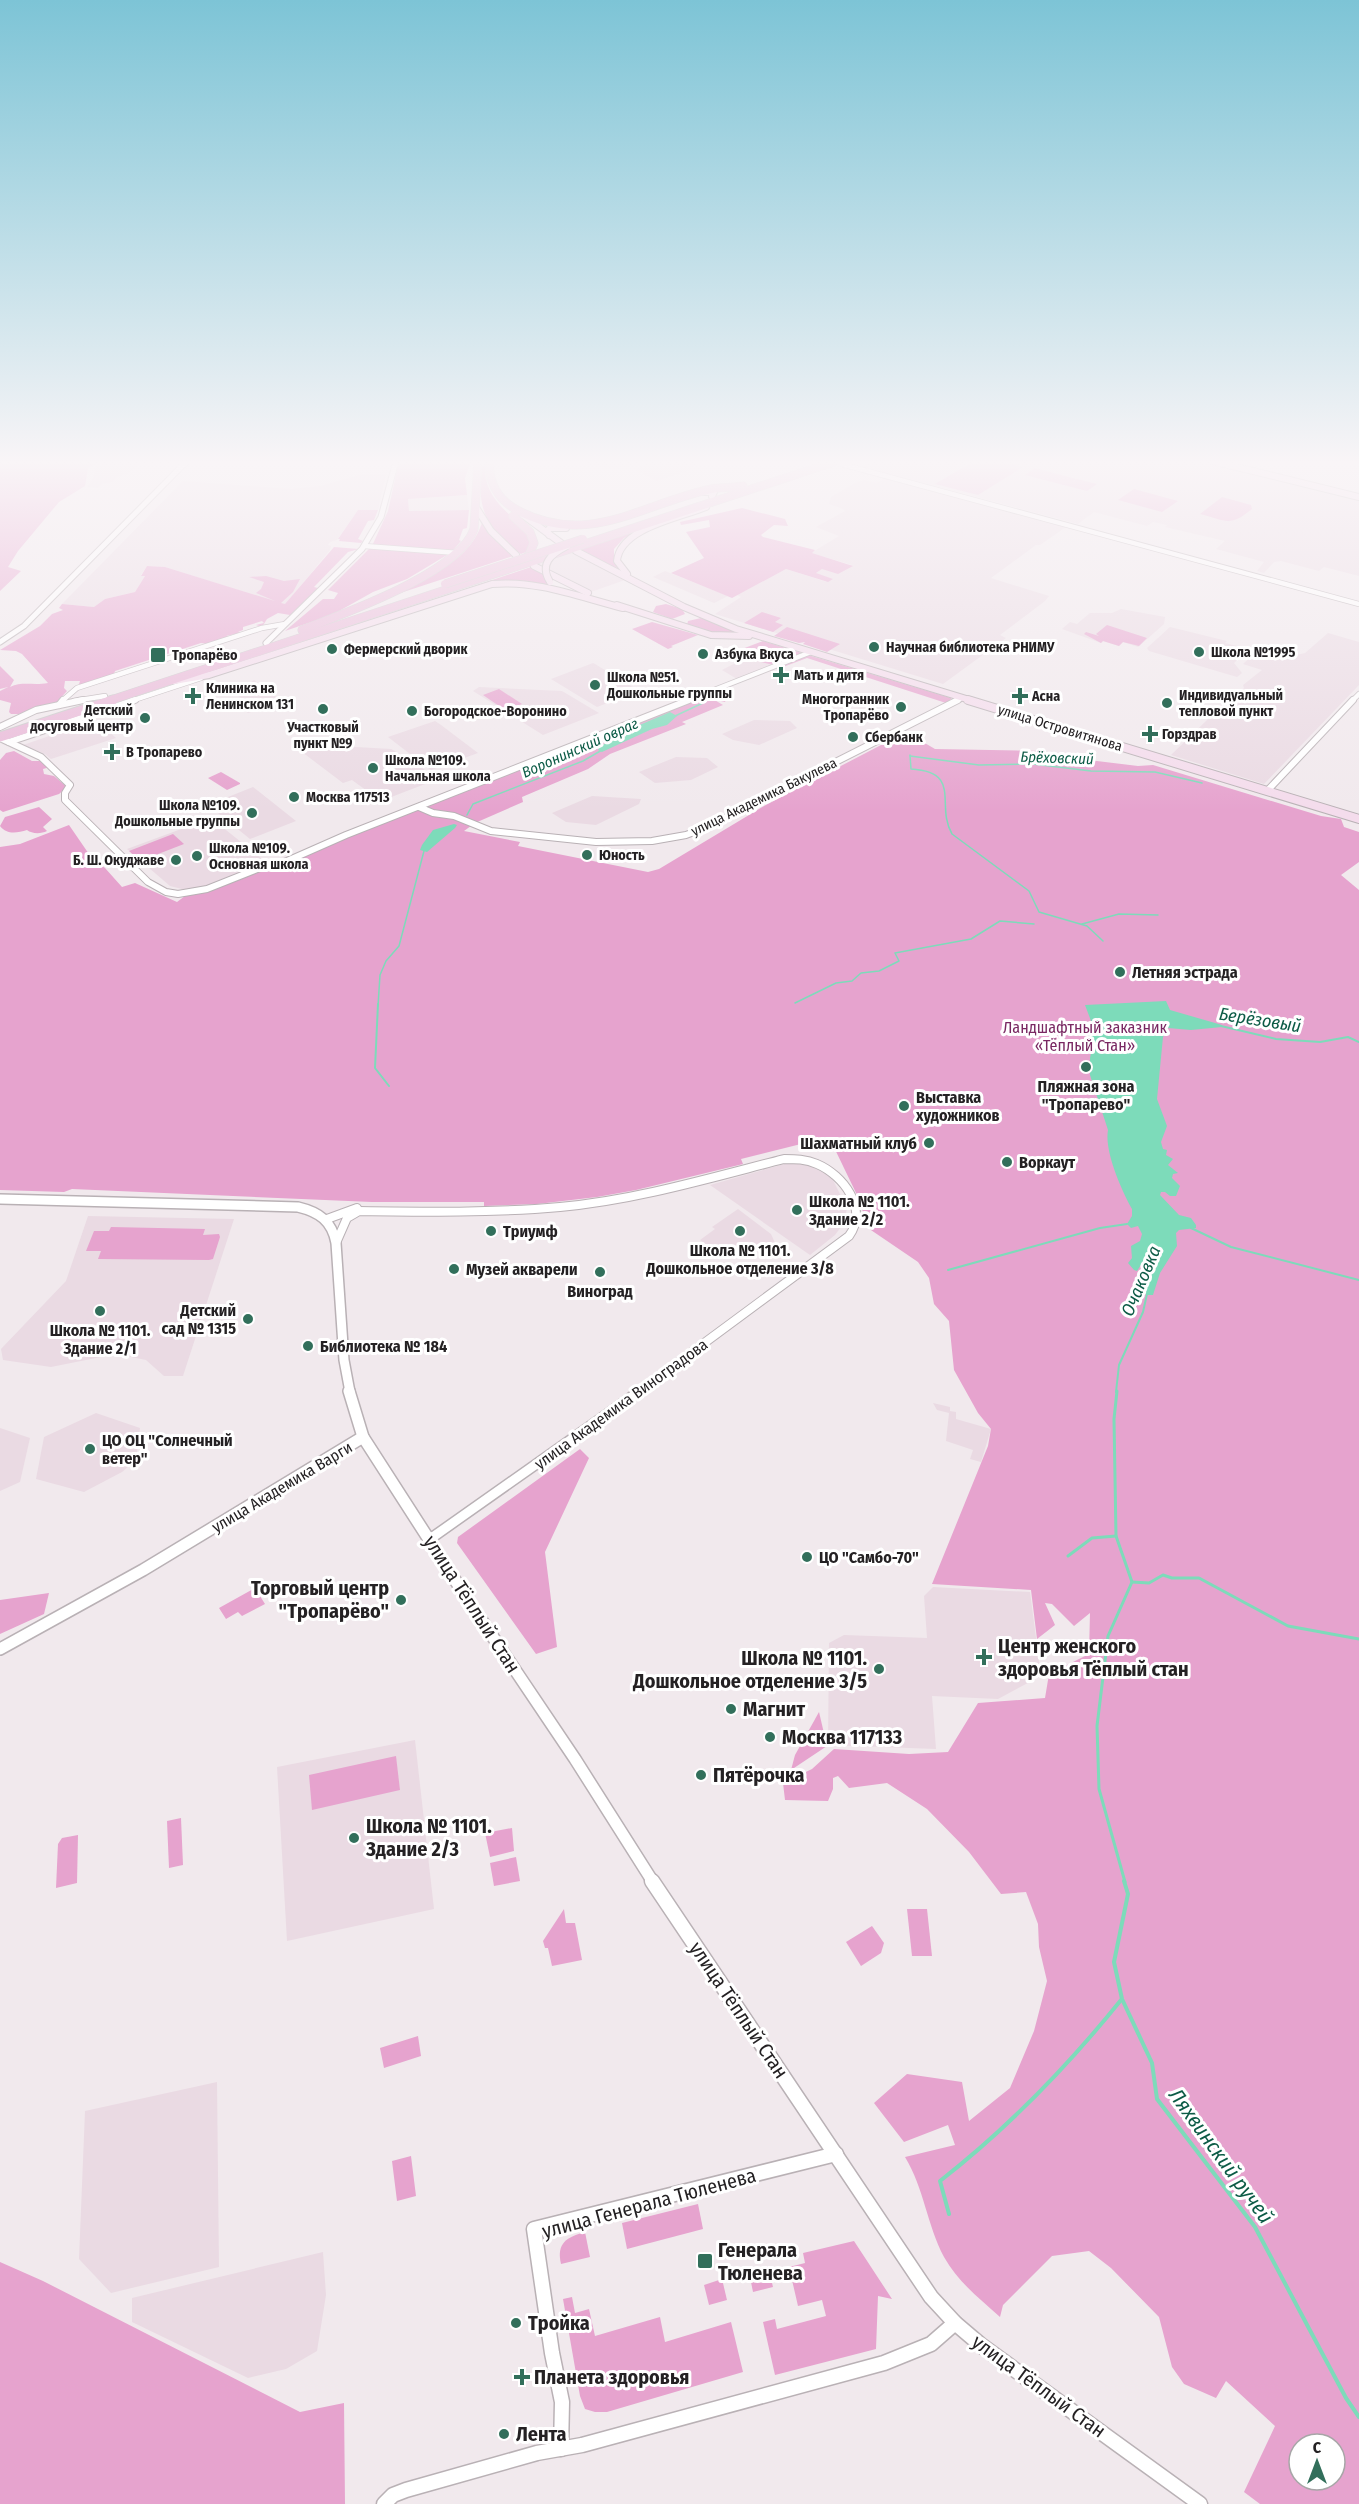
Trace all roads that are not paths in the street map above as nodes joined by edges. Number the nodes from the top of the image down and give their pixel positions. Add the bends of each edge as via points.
1 (72, 578) edge
2 (334, 578) edge
3 (418, 578) edge
4 (463, 578) edge
5 (484, 578) edge
6 (548, 578) edge
7 (557, 578) edge
8 (627, 578) edge
9 (633, 578) edge
10 (1263, 578) edge
11 (639, 584) junction
12 (571, 594) junction
13 (1359, 604) edge
14 (684, 606) junction
15 (623, 608) junction
16 (653, 617) junction
17 (711, 620) junction
18 (285, 624) junction
19 (688, 628) junction
20 (736, 629) junction
21 (324, 631) junction
22 (296, 633) junction
23 (727, 637) junction
24 (761, 637) junction
25 (0, 642) edge
26 (266, 643) junction
27 (295, 647) junction
28 (811, 652) junction
29 (209, 675) junction
30 (165, 683) junction
31 (1359, 694) edge
32 (105, 696) junction
33 (962, 698) junction
34 (59, 705) junction
35 (0, 729) edge
36 (0, 738) edge
37 (9, 742) junction
38 (1267, 791) junction
39 (419, 807) junction
40 (1359, 819) edge
41 (0, 1199) edge
42 (383, 1210) junction
43 (327, 1219) junction
44 (336, 1243) junction
45 (363, 1437) junction
46 (430, 1539) junction
47 (0, 1649) edge
48 (836, 2154) junction
49 (955, 2323) junction
50 (561, 2449) junction
51 (384, 2504) edge
52 (1200, 2504) edge

1 - 25 street via 27,623
2 - 18 street
3 - 22 main road
4 - 22 main road, bridge
5 - 21 main road
6 - 12 main road, bridge
7 - 15 main road, улица Островитянова
8 - 11 main road, улица Островитянова
9 - 11 main road
10 - 13 street
11 - 14 main road, улица Островитянова
12 - 15 main road
12 - 27 main road via 525,583 492,584
14 - 16 main road via 688,612 684,617
14 - 17 main road, улица Островитянова
15 - 16 main road, улица Островитянова
16 - 19 main road, улица Островитянова
17 - 19 main road via 691,618 685,622
17 - 20 main road, улица Островитянова
18 - 26 street
18 - 34 street via 77,688
19 - 23 main road, улица Островитянова
20 - 23 main road via 741,634
20 - 24 main road, улица Островитянова
21 - 27 street
21 - 30 main road
22 - 26 main road
23 - 24 main road, улица Островитянова
24 - 28 main road, улица Островитянова
26 - 32 main road
27 - 29 main road
28 - 33 main road, улица Островитянова
28 - 39 street
29 - 30 main road
29 - 37 street
30 - 36 main road
31 - 38 street
32 - 34 street
32 - 35 main road
33 - 38 main road, улица Островитянова
33 - 39 street, улица Академика Бакулева via 707,827 670,839 611,843 505,833
34 - 35 street via 12,719
36 - 37 street
37 - 39 street via 48,762 70,785 65,800 139,874 157,888 178,894 207,889 287,861
38 - 40 main road, улица Островитянова
41 - 43 street via 298,1207
42 - 43 street via 356,1208
42 - 44 street via 349,1215
42 - 46 street, улица Академика Виноградова via 488,1212 562,1207 642,1195 774,1160 803,1159 837,1175 853,1201 857,1217 850,1235 811,1266
43 - 44 street, улица Академика Варги
44 - 45 street, улица Академика Варги via 344,1360
45 - 46 street, улица Тёплый Стан
45 - 47 street, улица Академика Варги via 143,1570
46 - 48 street, улица Тёплый Стан
48 - 49 street, улица Тёплый Стан via 931,2296
48 - 50 street, улица Генерала Тюленева via 534,2229 562,2402
49 - 50 street via 931,2344 884,2363
49 - 52 street, улица Тёплый Стан
50 - 51 street via 406,2490

